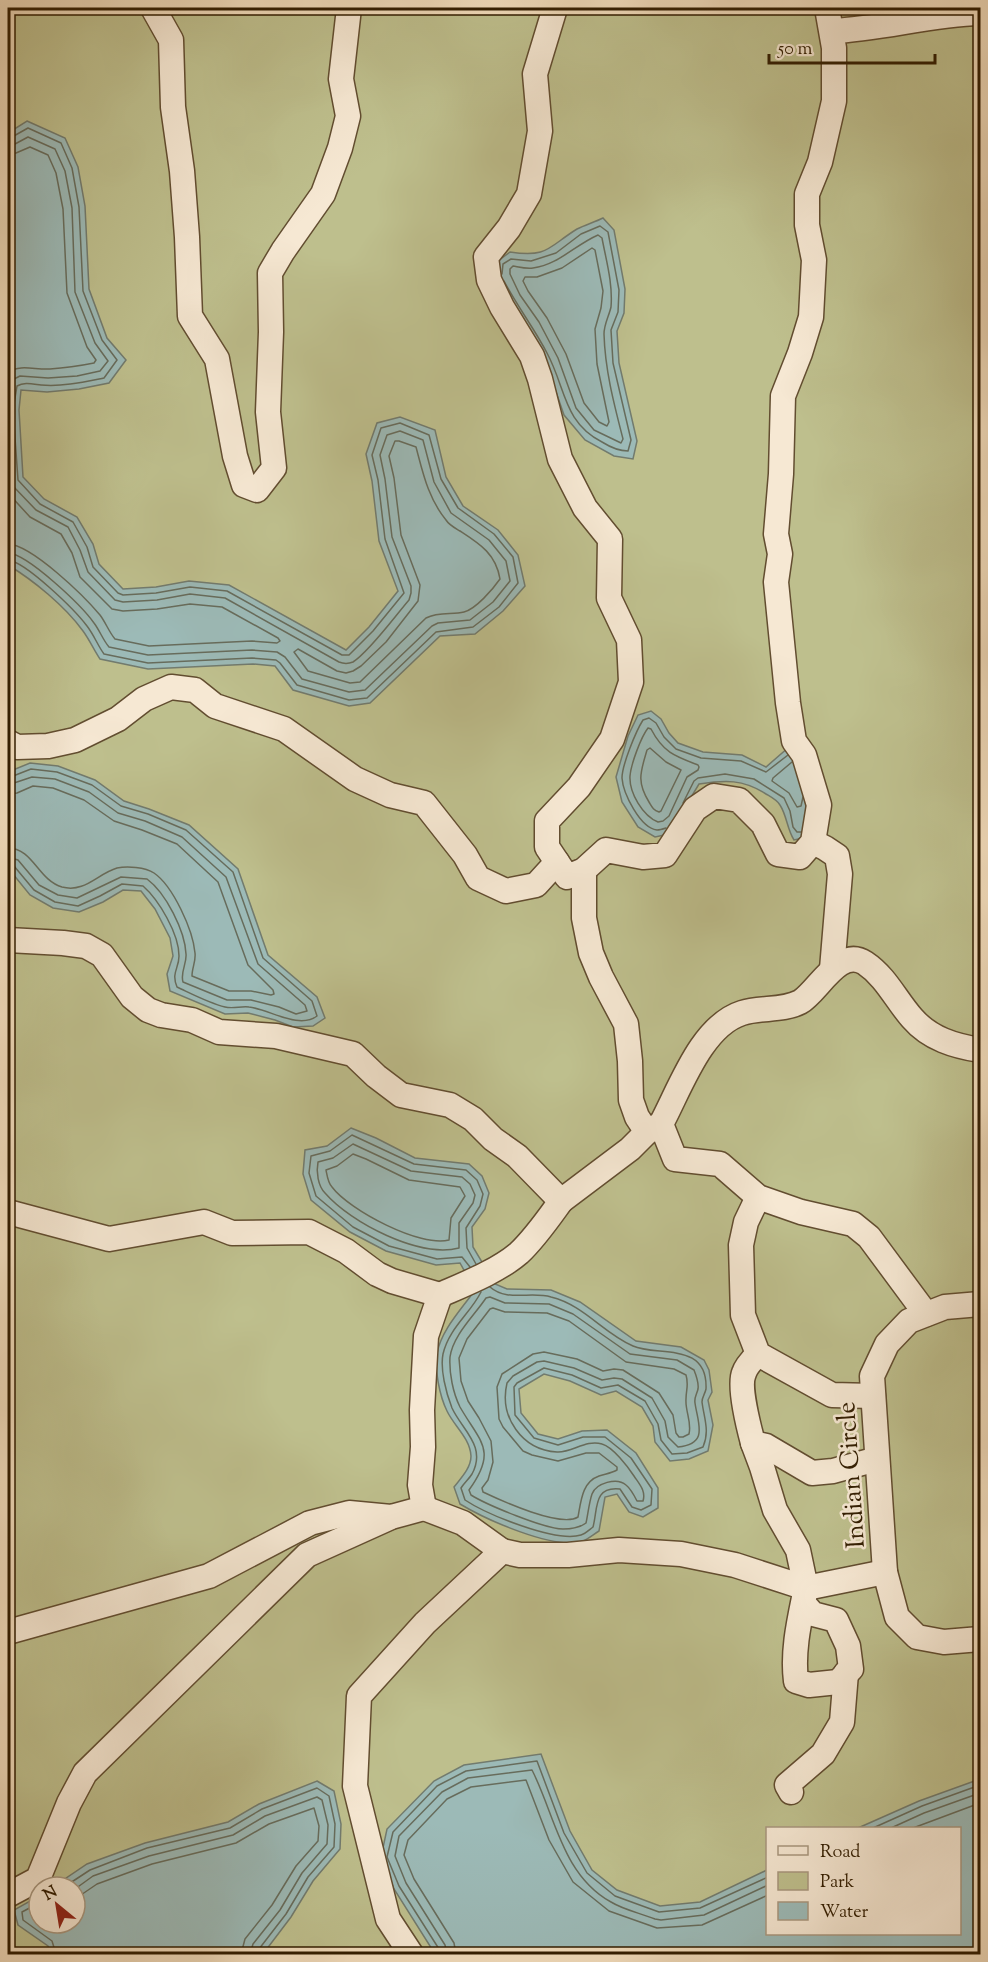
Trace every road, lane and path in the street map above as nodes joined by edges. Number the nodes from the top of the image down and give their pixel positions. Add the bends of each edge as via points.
1 (153, 8) edge
2 (349, 8) edge
3 (555, 8) edge
4 (827, 8) edge
5 (981, 13) edge
6 (832, 31) junction
7 (8, 742) edge
8 (813, 842) junction
9 (557, 862) junction
10 (585, 870) junction
11 (8, 940) edge
12 (832, 969) junction
13 (981, 1050) edge
14 (654, 1128) junction
15 (758, 1197) junction
16 (561, 1201) junction
17 (8, 1212) edge
18 (440, 1294) junction
19 (981, 1304) edge
20 (926, 1314) junction
21 (758, 1354) junction
22 (873, 1396) junction
23 (753, 1443) junction
24 (878, 1459) junction
25 (424, 1508) junction
26 (391, 1517) junction
27 (502, 1551) junction
28 (885, 1572) junction
29 (805, 1596) junction
30 (8, 1632) edge
31 (981, 1639) edge
32 (846, 1673) junction
33 (791, 1792) dead end
34 (8, 1895) edge
35 (411, 1954) edge

1 - 2 lane via 171,40 190,316 217,359 244,485 257,490 274,468 268,412 270,273 322,195 340,148 348,116 340,78
3 - 9 lane via 535,74 540,131 529,194 486,257 489,280 532,356 560,459 585,508 610,539 609,598 629,640 631,682 612,739 579,787 547,821 547,847
4 - 6 lane
5 - 6 lane
6 - 8 lane via 834,101 820,162 807,194 807,225 814,260 811,316 783,396 776,534 780,554 776,582 794,741 804,755 819,805
7 - 9 lane via 17,747 38,747 75,740 171,687 195,690 215,706 284,729 356,779 390,795 423,803 465,855 478,878 506,891 536,885
8 - 10 lane via 800,857 778,854 763,824 739,800 714,796 695,809 664,855 606,850
8 - 12 lane via 837,856 840,874
9 - 10 lane via 567,877
10 - 14 lane via 584,918 591,952 626,1024 631,1100 638,1117
11 - 16 lane via 86,946 102,955 132,997 161,1015 192,1020 219,1032 276,1036 353,1054 401,1095 450,1105 473,1119
12 - 13 lane via 848,960 863,962 885,980 913,1020 935,1038
12 - 14 lane via 801,1001 742,1013 721,1026 696,1055
14 - 15 lane via 675,1160 720,1164
14 - 16 lane
15 - 20 lane via 853,1224 869,1237
15 - 21 lane via 741,1245 744,1315
16 - 18 lane via 518,1254
17 - 18 lane via 109,1239 204,1222 232,1233 309,1232 346,1251 377,1274
18 - 25 lane via 426,1336 420,1485
19 - 20 lane, Indian Circle via 945,1307
20 - 22 lane, Indian Circle via 909,1321 887,1344 872,1376
21 - 22 lane via 832,1395
21 - 23 lane via 743,1374
22 - 24 lane, Indian Circle
23 - 24 lane via 766,1446 812,1473 833,1472
23 - 29 lane via 775,1510 798,1550
24 - 28 lane, Indian Circle
25 - 26 lane
25 - 27 lane via 463,1523
26 - 30 lane via 349,1513 310,1523 209,1576
26 - 34 lane via 307,1555 85,1773 38,1879
27 - 29 lane via 520,1555 619,1550 681,1554 735,1565
27 - 35 lane via 425,1623 359,1696 355,1786 388,1919
28 - 29 lane
28 - 31 lane, Indian Circle via 897,1617 916,1637 945,1642
29 - 32 lane via 813,1614 836,1620 848,1646 850,1669
29 - 32 lane via 794,1667 796,1681 809,1685 838,1682
32 - 33 lane via 842,1722 823,1754 787,1785

